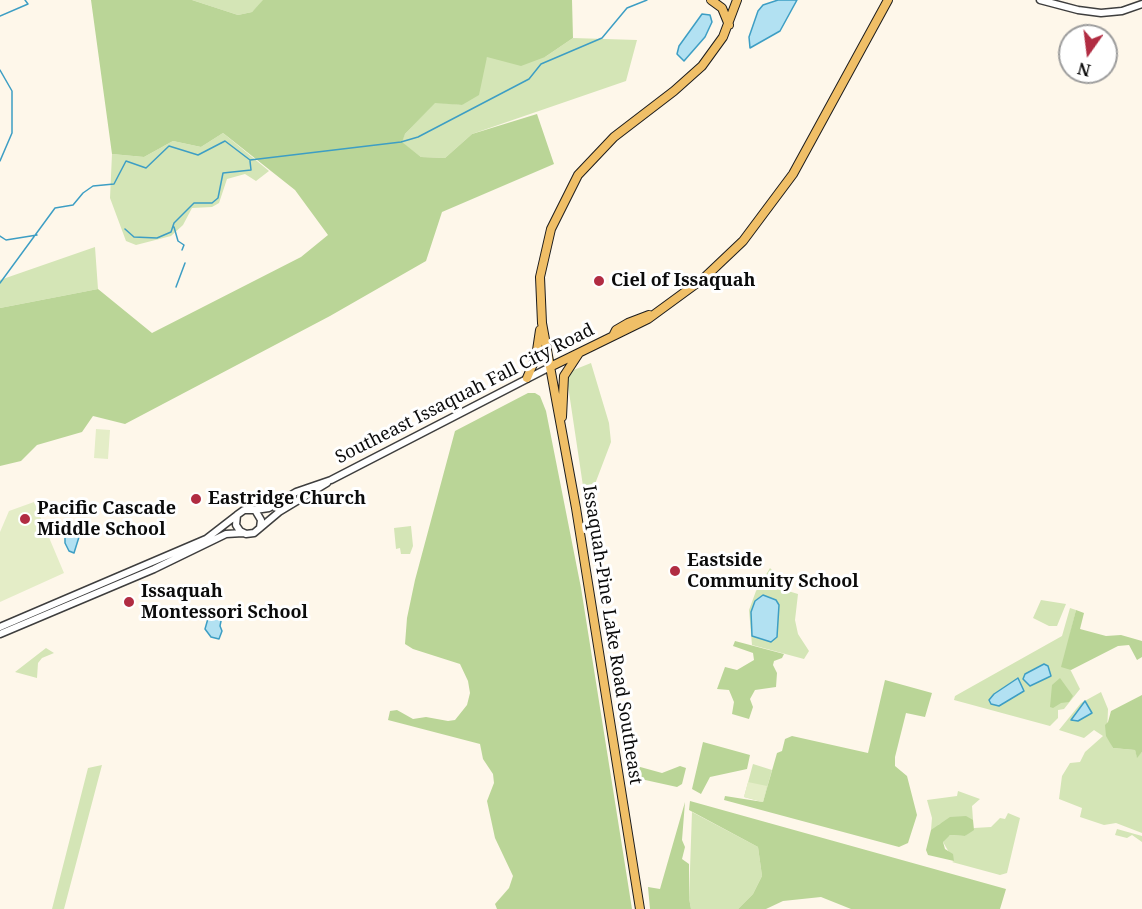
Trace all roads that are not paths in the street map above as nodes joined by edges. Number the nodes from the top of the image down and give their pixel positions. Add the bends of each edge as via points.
1 (711, 0) edge
2 (737, 0) edge
3 (888, 0) edge
4 (1040, 0) edge
5 (1142, 4) edge
6 (729, 25) junction
7 (542, 322) junction
8 (580, 351) junction
9 (550, 367) junction
10 (527, 378) junction
11 (561, 428) junction
12 (331, 480) junction
13 (255, 510) junction
14 (237, 515) junction
15 (260, 528) junction
16 (243, 533) junction
17 (0, 627) edge
18 (0, 634) edge
19 (640, 909) edge

1 - 6 main road via 721,6
2 - 6 main road
3 - 8 main road, Southeast Issaquah Fall City Road via 794,174 724,261 684,294
4 - 5 street via 1101,13
6 - 7 main road via 693,74 614,137 578,175 556,216 545,250 539,284
7 - 9 main road, Issaquah-Pine Lake Road Southeast
7 - 10 main road via 536,357
8 - 9 main road, Southeast Issaquah Fall City Road
8 - 11 main road via 564,376
9 - 10 street, Southeast Issaquah Fall City Road
9 - 11 main road, Issaquah-Pine Lake Road Southeast
10 - 12 street, Southeast Issaquah Fall City Road
11 - 19 main road, Issaquah-Pine Lake Road Southeast
12 - 13 street, Southeast Issaquah Fall City Road
12 - 15 street, Southeast Issaquah Fall City Road
13 - 14 street
13 - 15 street via 261,520
14 - 16 street via 236,525
14 - 17 street via 206,539
15 - 16 street via 254,533
16 - 18 street via 226,534

